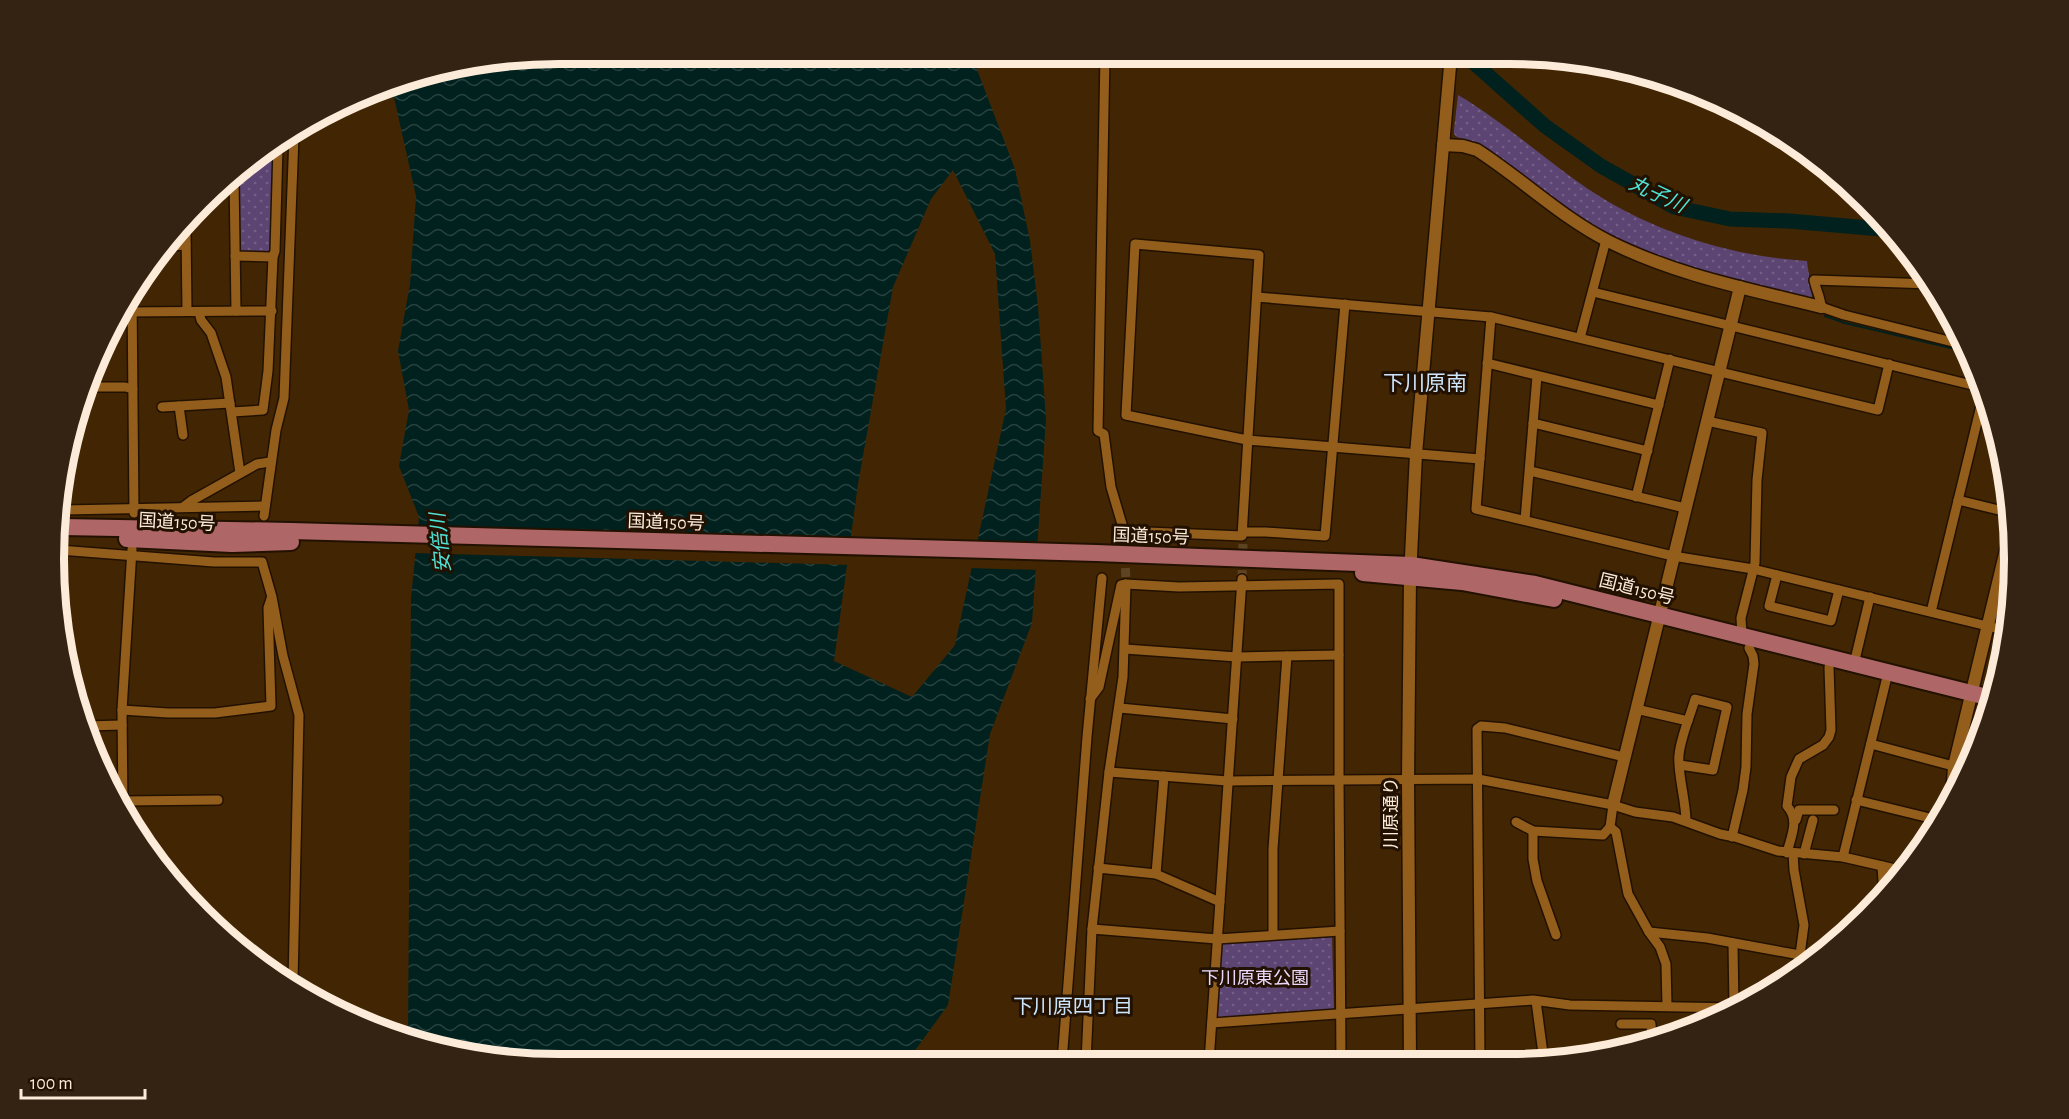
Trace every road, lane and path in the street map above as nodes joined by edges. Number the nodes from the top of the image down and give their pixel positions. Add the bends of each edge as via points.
1 (1105, 64) edge
2 (1450, 64) edge
3 (294, 142) edge
4 (1443, 145) junction
5 (278, 153) edge
6 (234, 186) edge
7 (186, 234) edge
8 (1606, 240) junction
9 (177, 246) edge
10 (186, 246) junction
11 (235, 256) junction
12 (273, 257) junction
13 (1921, 284) edge
14 (1740, 287) junction
15 (1593, 292) junction
16 (1257, 297) junction
17 (1345, 304) junction
18 (1821, 307) junction
19 (1430, 310) junction
20 (187, 311) junction
21 (236, 311) junction
22 (272, 311) junction
23 (131, 312) edge
24 (198, 312) junction
25 (128, 317) edge
26 (1491, 317) junction
27 (1730, 326) junction
28 (1580, 338) junction
29 (1954, 342) edge
30 (1670, 359) junction
31 (1487, 363) junction
32 (1889, 364) junction
33 (1719, 371) junction
34 (1537, 376) junction
35 (1973, 386) edge
36 (96, 387) edge
37 (133, 389) junction
38 (1659, 405) junction
39 (179, 406) junction
40 (1980, 406) edge
41 (162, 407) dead end
42 (231, 407) junction
43 (1707, 420) junction
44 (1533, 423) junction
45 (183, 435) dead end
46 (1246, 440) junction
47 (1332, 447) junction
48 (1648, 451) junction
49 (1416, 454) junction
50 (1480, 459) junction
51 (270, 462) junction
52 (1530, 471) junction
53 (240, 473) junction
54 (1636, 496) junction
55 (1958, 500) junction
56 (265, 506) junction
57 (183, 507) junction
58 (1686, 508) junction
59 (68, 510) edge
60 (134, 511) junction
61 (2001, 511) edge
62 (264, 516) dead end
63 (1525, 520) junction
64 (66, 522) edge
65 (66, 527) edge
66 (104, 531) junction
67 (291, 536) junction
68 (1243, 537) junction
69 (65, 541) edge
70 (65, 542) edge
71 (65, 543) edge
72 (132, 553) junction
73 (1673, 556) junction
74 (2004, 559) edge
75 (1098, 565) junction
76 (1753, 569) junction
77 (1410, 571) junction
78 (2001, 571) joint
79 (1777, 575) junction
80 (1126, 582) junction
81 (1242, 582) junction
82 (1839, 590) junction
83 (272, 597) junction
84 (1870, 597) junction
85 (1931, 612) junction
86 (1657, 619) junction
87 (1987, 626) junction
88 (1999, 629) edge
89 (1745, 641) junction
90 (1125, 649) junction
91 (1339, 655) junction
92 (1287, 656) junction
93 (1237, 657) junction
94 (1854, 664) junction
95 (1829, 667) junction
96 (1886, 681) junction
97 (1970, 698) junction
98 (1090, 699) junction
99 (1985, 699) edge
100 (1983, 703) edge
101 (1120, 708) junction
102 (1636, 709) junction
103 (122, 710) junction
104 (1233, 719) junction
105 (1688, 721) junction
106 (122, 725) junction
107 (93, 726) edge
108 (1871, 744) junction
109 (1624, 756) junction
110 (1680, 765) junction
111 (1954, 766) junction
112 (1958, 767) edge
113 (1109, 772) junction
114 (1164, 776) junction
115 (1953, 777) edge
116 (1408, 779) junction
117 (1478, 779) junction
118 (1277, 780) junction
119 (1339, 780) junction
120 (1228, 781) junction
121 (123, 791) edge
122 (218, 800) dead end
123 (1856, 800) junction
124 (1613, 805) junction
125 (130, 806) edge
126 (1834, 810) dead end
127 (1931, 818) edge
128 (1813, 820) dead end
129 (1686, 821) junction
130 (1516, 822) dead end
131 (1795, 822) junction
132 (1610, 827) junction
133 (1533, 831) junction
134 (1732, 837) junction
135 (1790, 853) junction
136 (1804, 854) junction
137 (1843, 857) junction
138 (1882, 866) junction
139 (1098, 868) junction
140 (1896, 869) edge
141 (1156, 874) junction
142 (1883, 885) edge
143 (1220, 902) junction
144 (1092, 929) junction
145 (1340, 931) junction
146 (1648, 932) junction
147 (1273, 935) junction
148 (1556, 935) dead end
149 (1217, 939) junction
150 (1733, 943) junction
151 (1800, 956) junction
152 (1799, 961) edge
153 (292, 976) edge
154 (1536, 1000) junction
155 (1731, 1001) edge
156 (1479, 1004) junction
157 (1667, 1005) junction
158 (1717, 1008) edge
159 (1410, 1009) junction
160 (1341, 1014) junction
161 (1212, 1023) junction
162 (1621, 1024) dead end
163 (1652, 1034) edge
164 (1543, 1053) edge
165 (1063, 1054) edge
166 (1086, 1054) edge
167 (1210, 1054) edge
168 (1341, 1054) edge
169 (1410, 1054) edge
170 (1480, 1054) edge

1 - 68 street via 1098,431 1104,434 1111,487 1124,536
2 - 4 street, 川原通り
3 - 51 street via 284,398
4 - 8 street via 1478,150
4 - 19 street, 川原通り
5 - 12 street
6 - 11 street
7 - 10 street
8 - 14 street via 1685,273
8 - 15 street
9 - 10 street
10 - 20 street
11 - 12 street
11 - 21 street
12 - 22 street
13 - 18 street via 1814,280
14 - 18 street
14 - 27 street
15 - 27 street
15 - 28 street
16 - 17 street
16 - 46 street
16 - 46 street via 1259,255 1135,244 1126,415
17 - 19 street
17 - 47 street
18 - 29 street
19 - 26 street
19 - 49 street, 川原通り
20 - 23 street
20 - 24 street
21 - 22 street
21 - 24 street
22 - 42 street via 263,410
24 - 42 street via 226,377
25 - 37 street
26 - 28 street
26 - 31 street
27 - 32 street
27 - 33 street
28 - 30 street
30 - 33 street
30 - 38 street
31 - 34 street
31 - 50 street
32 - 33 street via 1878,410
32 - 35 street
33 - 43 street
34 - 38 street
34 - 44 street
36 - 37 street
37 - 60 street
38 - 48 street
39 - 41 street
39 - 42 street
39 - 45 street
40 - 55 street
42 - 53 street
43 - 58 street
43 - 76 street via 1762,433
44 - 48 street
44 - 52 street
46 - 47 street
46 - 68 street
47 - 49 street
47 - 68 street via 1325,536 1266,532
48 - 54 street
49 - 50 street
49 - 77 street, 川原通り
50 - 63 street via 1476,509
51 - 53 street via 264,461
51 - 56 street
52 - 54 street
52 - 63 street
53 - 57 street
54 - 58 street
55 - 61 street
55 - 85 street
56 - 57 street
56 - 62 street
57 - 60 street
58 - 73 street
59 - 60 street
63 - 73 street
64 - 67 highway, 国道150号 via 218,525
65 - 66 highway
66 - 67 highway, 国道150号
66 - 69 highway
67 - 70 highway, 国道150号 via 202,543
67 - 75 highway, 国道150号
71 - 72 street
72 - 83 street via 235,563 262,558
72 - 103 street
73 - 76 street
73 - 86 street
74 - 78 street
75 - 77 highway, 国道150号
75 - 98 street
76 - 79 street
76 - 89 street via 1741,618
77 - 86 highway, 国道150号
77 - 116 street, 川原通り
78 - 87 street
79 - 82 street
79 - 82 street via 1769,606 1831,621
80 - 81 street via 1179,588
80 - 90 street
80 - 98 street via 1121,585 1099,687
81 - 91 street via 1339,584
81 - 93 street
82 - 84 street
83 - 103 street via 268,608 271,706 215,713
83 - 153 street via 299,715
84 - 85 street
84 - 94 street
85 - 87 street
86 - 89 highway, 国道150号
86 - 102 street
87 - 88 street
87 - 97 street
89 - 94 highway, 国道150号
89 - 95 highway, 国道150号
89 - 134 street via 1755,664 1747,714 1743,790
90 - 93 street
90 - 101 street
91 - 92 street
91 - 119 street
92 - 93 street
92 - 118 street
93 - 104 street
94 - 97 highway, 国道150号
95 - 96 highway, 国道150号
95 - 131 street via 1831,730 1823,745 1799,759 1795,766 1787,806
96 - 97 highway, 国道150号
96 - 108 street
97 - 99 highway, 国道150号
97 - 100 highway, 国道150号
97 - 111 street
98 - 165 street
101 - 104 street
101 - 113 street
102 - 105 street
102 - 109 street
103 - 106 street
104 - 120 street
105 - 110 street
105 - 110 street via 1695,699 1727,707 1713,770
106 - 107 street
106 - 121 street
108 - 111 street
108 - 123 street
109 - 117 street via 1481,726
109 - 124 street
110 - 129 street
111 - 112 street
111 - 115 street
113 - 114 street
113 - 139 street
114 - 120 street
114 - 141 street
116 - 117 street
116 - 119 street
116 - 159 street, 川原通り
117 - 124 street
117 - 156 street
118 - 119 street
118 - 120 street
118 - 147 street
119 - 145 street
120 - 143 street
122 - 125 street
123 - 127 street
123 - 137 street
124 - 129 street
124 - 132 street
126 - 131 street via 1799,810
128 - 136 street
129 - 134 street
130 - 133 street
131 - 135 street
132 - 133 street via 1599,836
132 - 146 street via 1616,832 1628,894
133 - 148 street via 1537,881
134 - 135 street
135 - 136 street
135 - 151 street via 1804,924
136 - 137 street
137 - 138 street
138 - 140 street
138 - 142 street
139 - 141 street
139 - 144 street
141 - 143 street
143 - 149 street
144 - 149 street
144 - 166 street
145 - 147 street
145 - 160 street
146 - 150 street
146 - 157 street via 1660,947 1666,964
147 - 149 street
149 - 161 street
150 - 151 street
150 - 155 street
151 - 152 street
154 - 156 street
154 - 157 street via 1569,1005
154 - 164 street
156 - 159 street
156 - 170 street
157 - 158 street
159 - 160 street
159 - 169 street, 川原通り
160 - 161 street
160 - 168 street
161 - 167 street
162 - 163 street via 1651,1024

